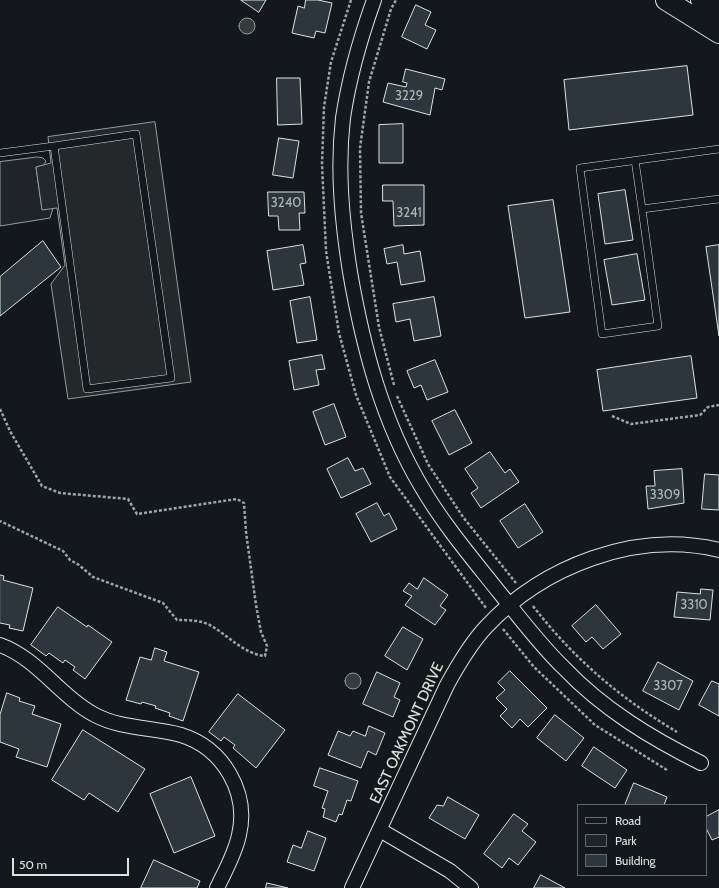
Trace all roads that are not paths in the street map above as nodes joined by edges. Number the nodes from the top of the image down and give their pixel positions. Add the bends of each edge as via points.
1 (374, 0) edge
2 (666, 0) edge
3 (701, 0) edge
4 (719, 12) edge
5 (719, 34) edge
6 (54, 146) junction
7 (719, 149) edge
8 (0, 153) edge
9 (635, 160) junction
10 (719, 199) edge
11 (642, 209) junction
12 (719, 550) edge
13 (510, 605) junction
14 (0, 645) edge
15 (701, 763) dead end
16 (380, 830) junction
17 (216, 888) edge
18 (352, 888) edge
19 (470, 888) edge

1 - 13 street via 352,68 341,148 342,210 362,335 388,419 421,486 456,538
2 - 5 main road
3 - 4 main road
6 - 6 lane via 87,389 172,378 136,134
6 - 8 lane
7 - 9 lane
9 - 11 lane
9 - 11 lane via 580,168 602,334 658,326
10 - 11 lane
12 - 13 street, EAST OAKMONT DRIVE via 678,545 654,546 590,558 530,588
13 - 15 street via 564,669 592,695 663,744
13 - 16 street, EAST OAKMONT DRIVE via 486,627 459,662
14 - 17 street via 24,658 82,706 102,718 118,724 169,732 192,739 218,758 235,783 241,814 235,850
16 - 18 street, EAST OAKMONT DRIVE
16 - 19 street via 450,871

